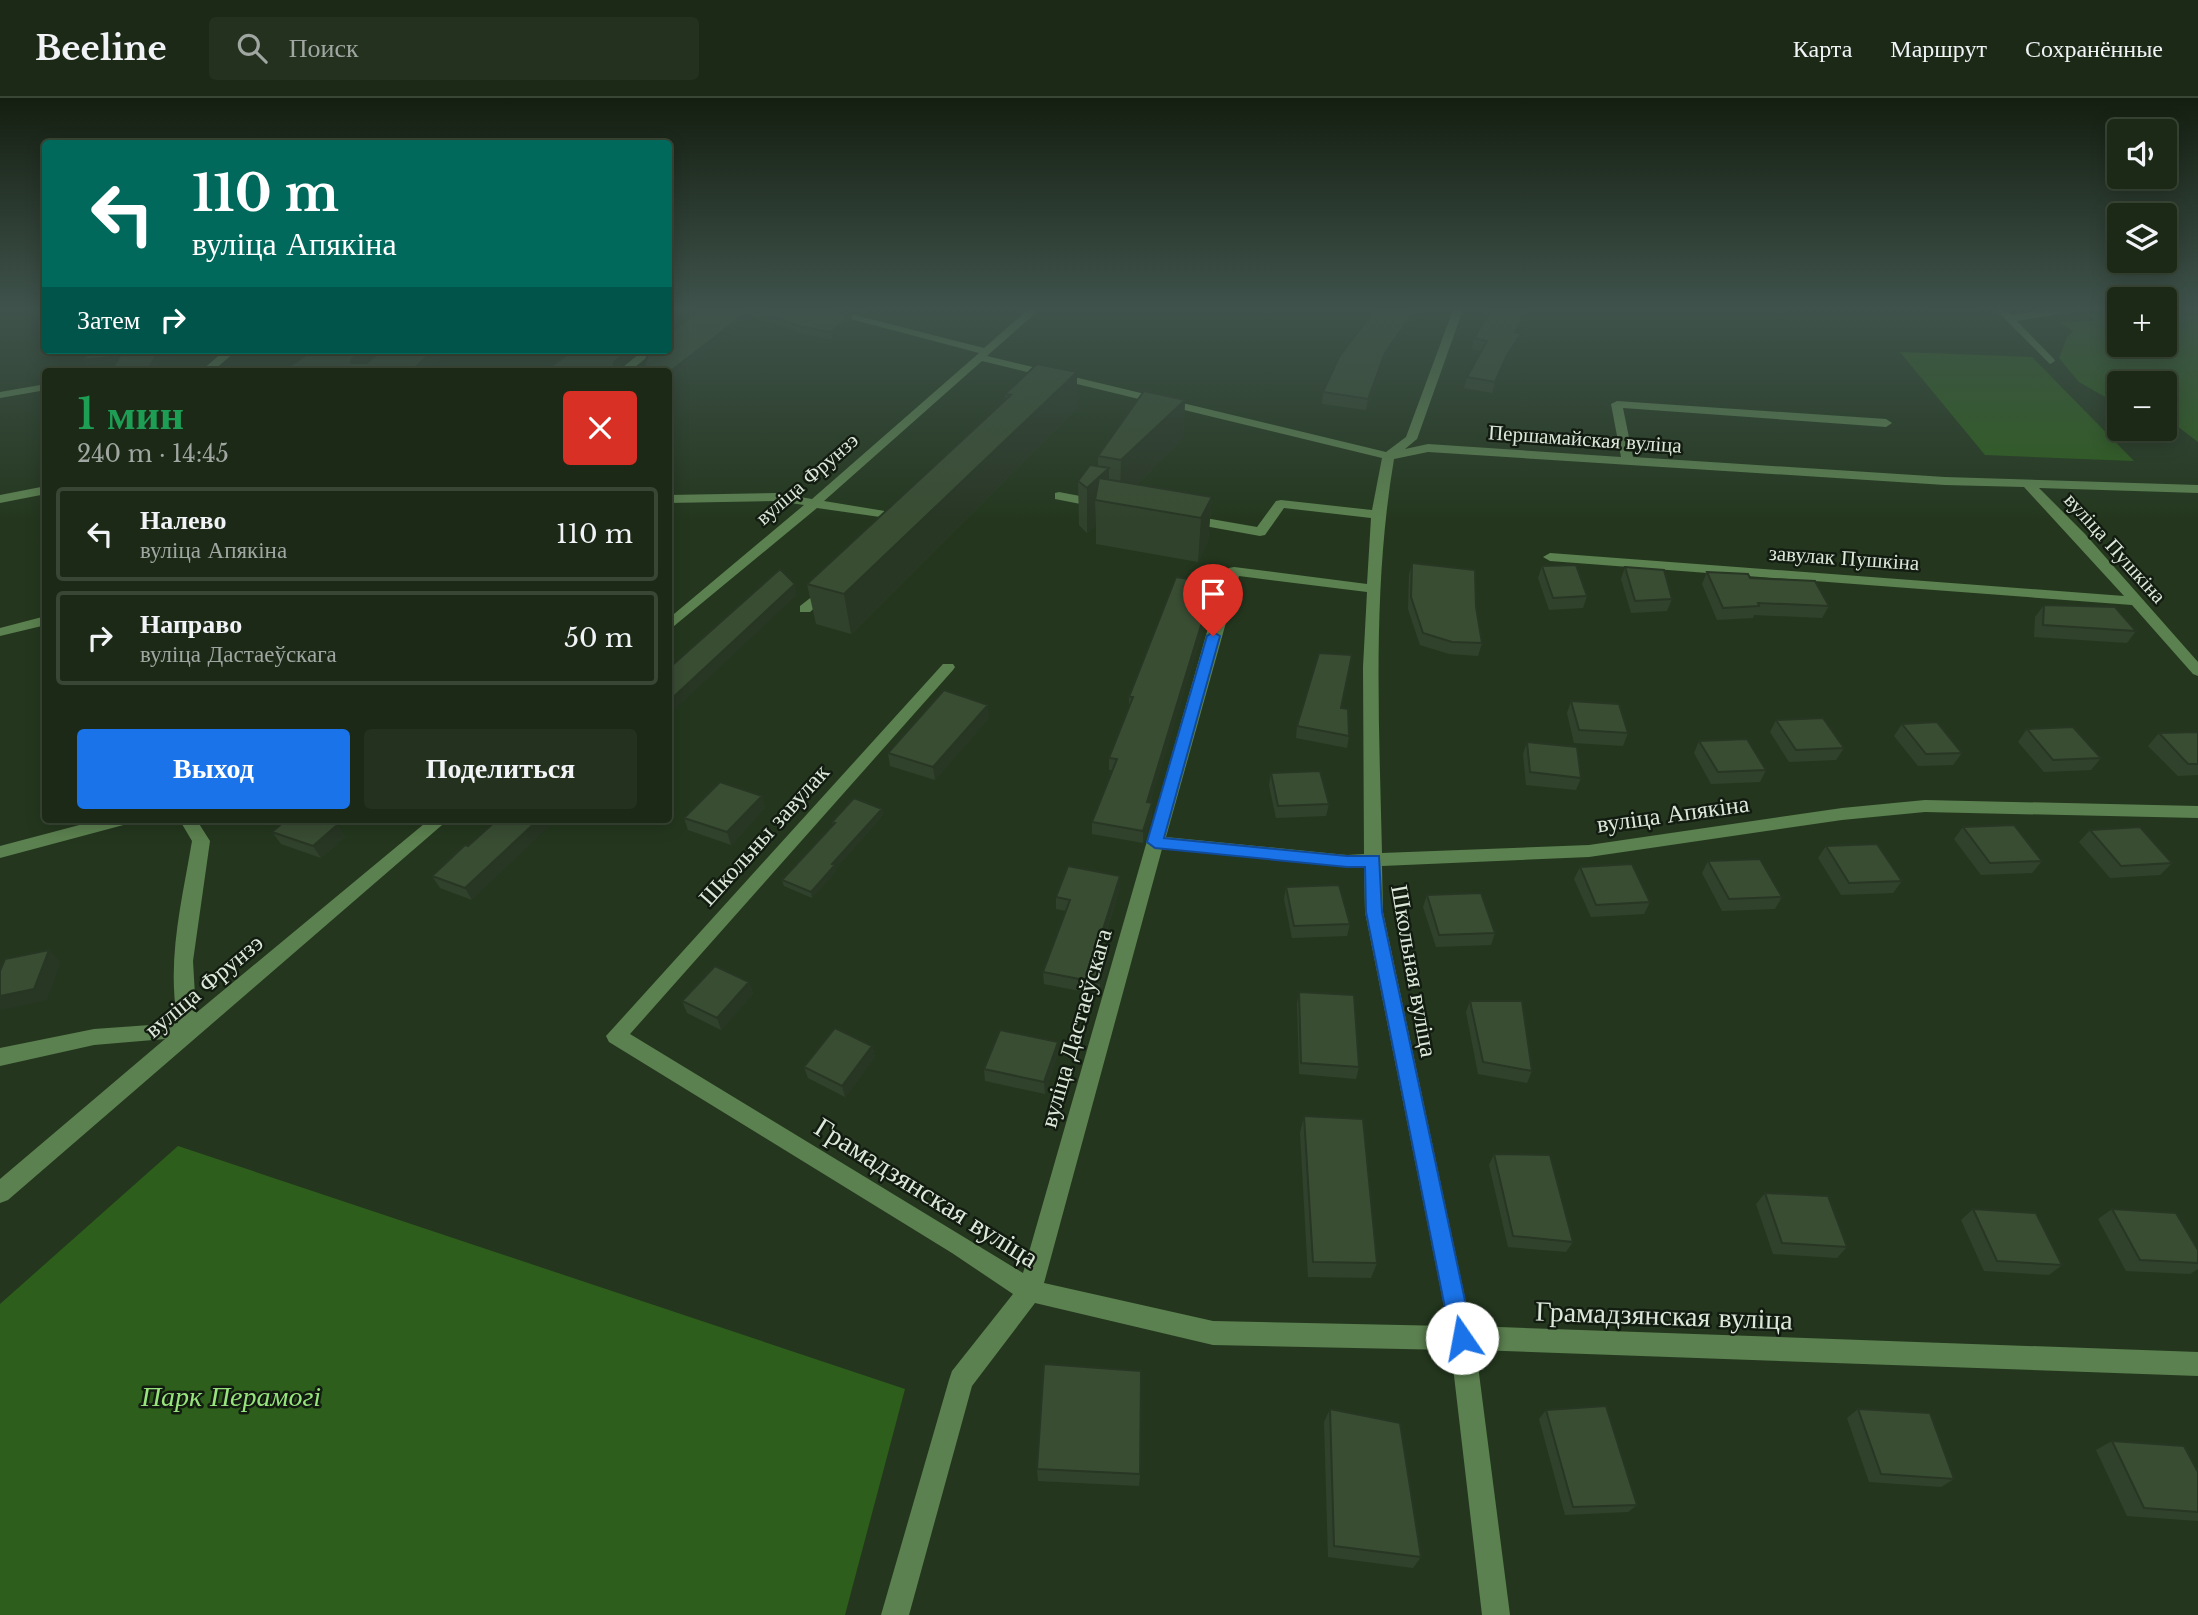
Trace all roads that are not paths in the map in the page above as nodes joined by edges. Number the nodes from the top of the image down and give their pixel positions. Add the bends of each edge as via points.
1 (958, 378) edge
2 (1043, 378) edge
3 (1063, 378) edge
4 (1433, 378) edge
5 (1032, 387) edge
6 (42, 388) edge
7 (0, 395) edge
8 (1886, 423) dead end
9 (1388, 456) junction
10 (1628, 462) junction
11 (2029, 485) junction
12 (2198, 489) edge
13 (42, 491) edge
14 (1059, 496) dead end
15 (0, 499) edge
16 (672, 499) edge
17 (817, 501) junction
18 (1112, 506) edge
19 (1378, 515) junction
20 (1179, 517) edge
21 (903, 518) edge
22 (1550, 557) dead end
23 (834, 582) edge
24 (1373, 589) junction
25 (2134, 601) junction
26 (805, 609) edge
27 (42, 622) edge
28 (672, 624) edge
29 (0, 632) edge
30 (948, 667) dead end
31 (2198, 671) edge
32 (2198, 812) edge
33 (110, 823) edge
34 (190, 823) edge
35 (436, 823) edge
36 (1155, 842) junction
37 (0, 852) edge
38 (1373, 860) junction
39 (190, 1031) junction
40 (616, 1036) joint
41 (0, 1056) edge
42 (0, 1193) edge
43 (1030, 1291) junction
44 (1462, 1338) junction
45 (2198, 1364) edge
46 (895, 1615) edge
47 (1496, 1615) edge

1 - 17 street, вуліца Фрунзэ
2 - 5 street
3 - 9 street, Першамайская вуліца
4 - 9 street via 1411,439
6 - 7 street
8 - 10 street via 1617,404
9 - 10 street, Першамайская вуліца via 1428,448
9 - 19 street, Школьная вуліца
10 - 11 street, Першамайская вуліца
11 - 12 street, Першамайская вуліца
11 - 25 street, вуліца Пушкіна
13 - 15 street
14 - 18 street
16 - 17 street
17 - 21 street
17 - 28 street, вуліца Фрунзэ
19 - 20 street via 1281,503 1260,531
19 - 24 street, Школьная вуліца
22 - 25 street, завулак Пушкіна
23 - 26 street
24 - 36 street, вуліца Дастаеўскага via 1234,571
24 - 38 street, Школьная вуліца
25 - 31 street, вуліца Пушкіна
27 - 29 street
30 - 40 street, Школьны завулак
32 - 38 street, вуліца Апякіна via 1925,806 1589,851
33 - 37 street
34 - 39 street via 201,841 184,958 183,1008
35 - 39 street, вуліца Фрунзэ
36 - 38 street, вуліца Апякіна via 1347,862
36 - 43 street, вуліца Дастаеўскага
38 - 44 street, Школьная вуліца via 1374,912
39 - 41 street via 81,1037
39 - 42 street, вуліца Фрунзэ
40 - 43 street, Грамадзянская вуліца
43 - 44 street, Грамадзянская вуліца via 1213,1333
43 - 46 street, вуліца Дастаеўскага via 961,1380
44 - 45 street, Грамадзянская вуліца
44 - 47 street, Школьная вуліца

